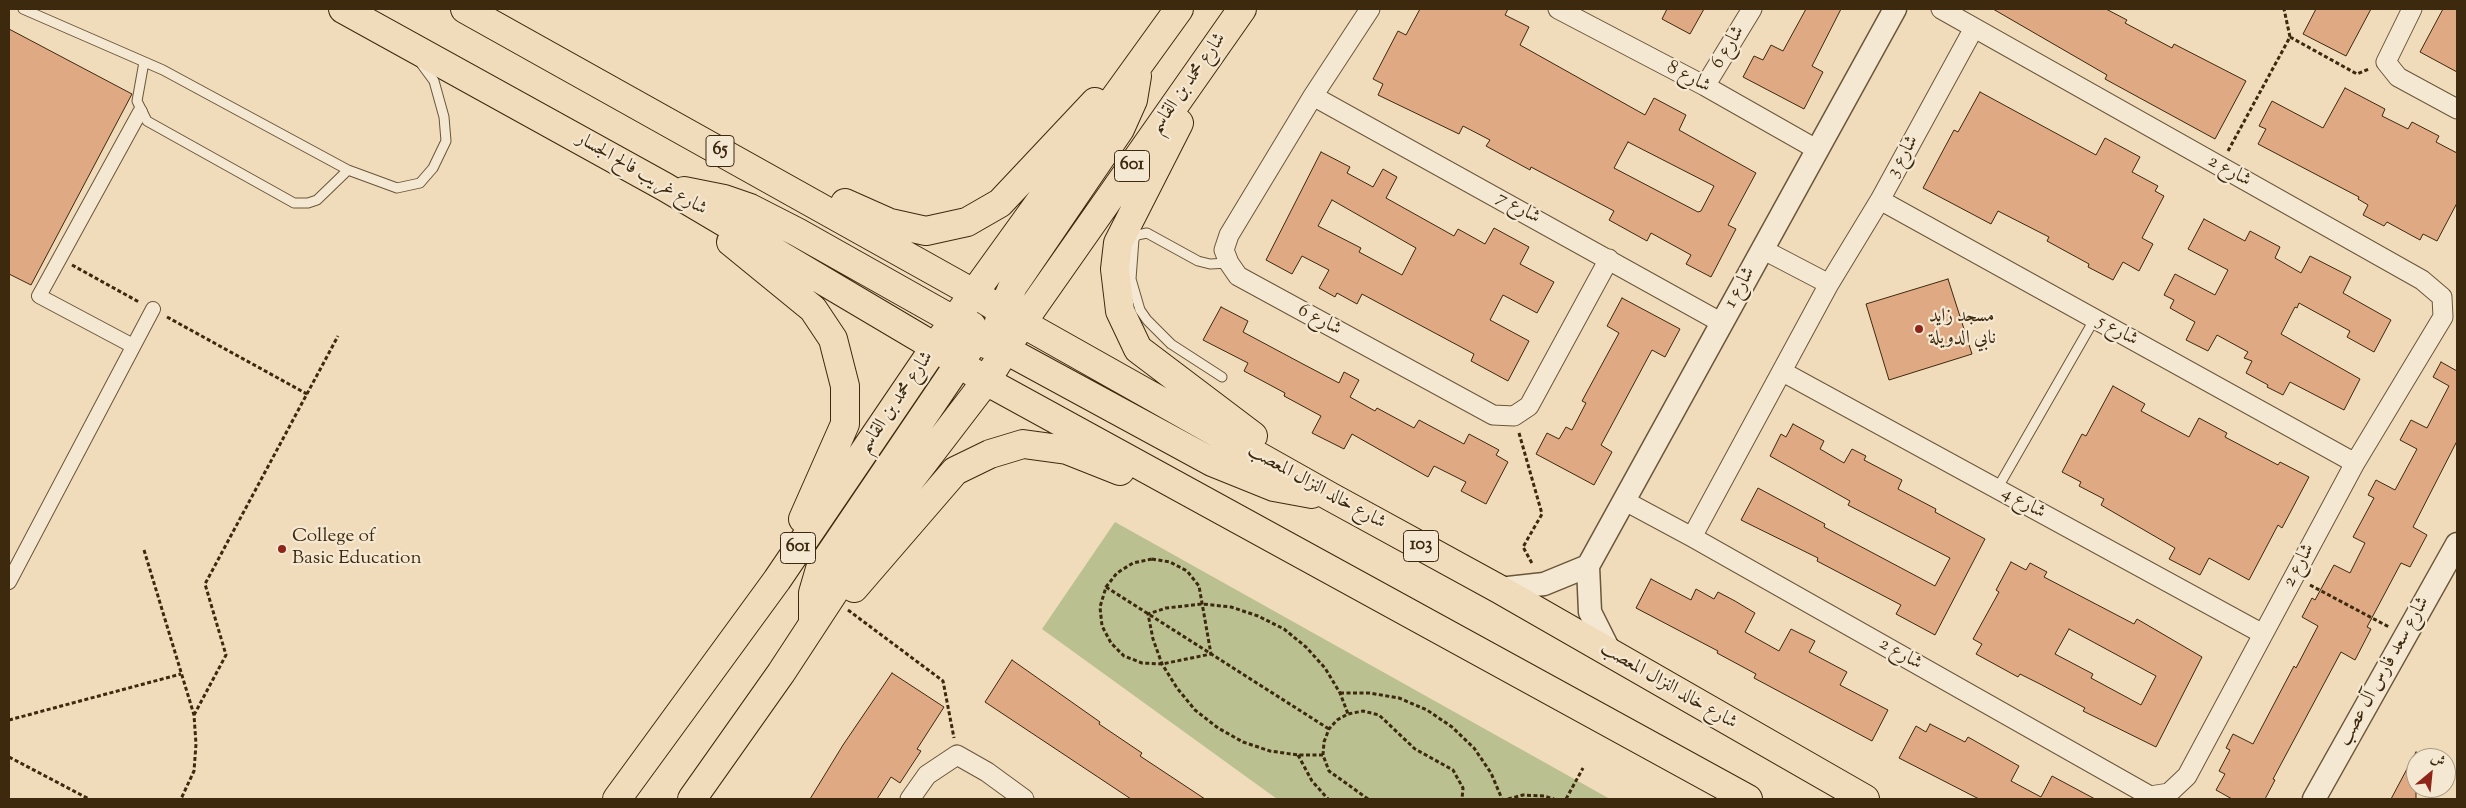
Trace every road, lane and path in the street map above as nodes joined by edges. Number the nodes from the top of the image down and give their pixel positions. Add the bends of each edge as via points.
1 (22, 9) edge
2 (343, 9) edge
3 (465, 9) edge
4 (1370, 9) edge
5 (1558, 9) edge
6 (1752, 9) edge
7 (1895, 9) edge
8 (1940, 9) edge
9 (2284, 9) edge
10 (2412, 9) edge
11 (1175, 15) edge
12 (1236, 18) edge
13 (1974, 28) junction
14 (2290, 36) junction
15 (405, 43) junction
16 (144, 62) junction
17 (2386, 62) junction
18 (1137, 67) junction
19 (1706, 86) junction
20 (1313, 96) junction
21 (2457, 108) edge
22 (140, 112) junction
23 (700, 140) junction
24 (1816, 149) junction
25 (2219, 166) junction
26 (348, 170) junction
27 (665, 187) junction
28 (1880, 200) junction
29 (1762, 249) junction
30 (59, 258) junction
31 (1609, 260) junction
32 (1229, 263) junction
33 (1829, 284) junction
34 (975, 294) junction
35 (153, 309) junction
36 (2094, 320) junction
37 (1722, 323) junction
38 (987, 334) junction
39 (338, 336) dead end
40 (133, 346) junction
41 (935, 347) junction
42 (1783, 372) junction
43 (1222, 377) dead end
44 (986, 381) junction
45 (307, 394) junction
46 (1514, 416) junction
47 (2356, 463) junction
48 (1997, 490) junction
49 (1331, 497) junction
50 (1624, 501) junction
51 (1226, 513) junction
52 (1692, 537) junction
53 (2457, 544) edge
54 (144, 550) dead end
55 (1588, 566) junction
56 (2294, 577) junction
57 (776, 580) junction
58 (9, 582) edge
59 (1544, 584) junction
60 (1106, 587) junction
61 (1499, 589) junction
62 (840, 604) junction
63 (1202, 604) junction
64 (1148, 614) junction
65 (812, 625) junction
66 (2263, 634) junction
67 (2406, 636) junction
68 (1211, 654) junction
69 (1611, 654) junction
70 (1162, 664) junction
71 (781, 672) junction
72 (182, 674) junction
73 (1340, 693) junction
74 (1348, 714) junction
75 (194, 715) junction
76 (9, 720) edge
77 (1329, 729) junction
78 (1323, 755) junction
79 (957, 756) junction
80 (1298, 756) junction
81 (9, 757) edge
82 (1583, 768) dead end
83 (89, 799) edge
84 (181, 799) edge
85 (617, 799) edge
86 (692, 799) edge
87 (910, 799) edge
88 (1024, 799) edge
89 (1328, 799) edge
90 (1368, 799) edge
91 (1462, 799) edge
92 (1502, 799) edge
93 (1508, 799) edge
94 (1554, 799) edge
95 (1566, 799) edge
96 (1748, 799) edge
97 (1865, 799) edge
98 (2314, 799) edge

1 - 16 lane
2 - 15 main road, شارع غريب فالح الجسار
3 - 23 main road, 65
4 - 20 street
5 - 19 street, شارع 8
6 - 19 street, شارع 6
7 - 24 street, شارع 1
8 - 13 street, شارع 2
9 - 14 path
10 - 17 street
11 - 18 main road
11 - 23 main road via 1000,203 966,222 926,232 890,223
12 - 38 main road, شارع محمد بن القاسم / 601
12 - 49 main road via 1118,243 1115,269 1120,311 1138,349
13 - 25 street, شارع 2
13 - 28 street, شارع 3
14 - 17 path via 2357,74
14 - 25 path
15 - 26 lane via 434,81 444,117 446,142 433,168 420,182 397,188
15 - 27 main road, شارع غريب فالح الجسار
16 - 22 lane via 137,101
16 - 26 lane
17 - 21 street via 2398,78
18 - 34 main road
18 - 38 main road via 1133,100 1120,129 1013,286
19 - 24 street, شارع 8
20 - 31 street, شارع 7
20 - 32 street via 1229,235 1224,250
22 - 26 lane via 156,128 294,203 317,200
22 - 30 street
23 - 34 main road, 65
24 - 29 street, شارع 1
25 - 47 street, شارع 2 via 2422,280 2442,297 2442,317
27 - 38 main road via 724,199 750,208
27 - 41 main road, شارع غريب فالح الجسار
27 - 57 main road via 813,310 833,338 845,386 845,424
28 - 33 street, شارع 3
28 - 36 street, شارع 5
29 - 33 street
29 - 37 street, شارع 1
30 - 35 path
30 - 40 street via 39,296
31 - 37 street, شارع 7
31 - 46 street via 1530,406
32 - 43 lane via 1198,261 1146,233 1134,239 1131,279 1140,310 1171,344
32 - 46 street, شارع 6 via 1238,276 1254,287 1493,415
33 - 42 street, شارع 3
34 - 38 main road
35 - 40 street
35 - 45 path
36 - 47 street, شارع 5
36 - 48 lane
37 - 50 street, شارع 1
38 - 41 main road
38 - 44 main road, شارع محمد بن القاسم / 601
38 - 44 main road
38 - 49 main road via 1212,462 1274,487
38 - 65 main road via 820,569 813,593
39 - 45 path
40 - 58 street
41 - 57 main road, شارع محمد بن القاسم / 601
42 - 48 street, شارع 4
42 - 52 street, شارع 3
44 - 51 main road
44 - 65 main road, شارع محمد بن القاسم / 601 via 891,505
45 - 75 path via 204,584 226,655
46 - 59 path via 1542,514 1523,547
47 - 56 street, شارع 2
48 - 66 street, شارع 4
49 - 61 main road, شارع خالد النزال المعصب / 103
50 - 52 street, شارع 2
50 - 55 street, شارع 1
51 - 62 main road via 1068,450 1023,444 955,470
51 - 96 main road
52 - 66 street, شارع 2 via 2150,796 2170,793 2187,776
53 - 67 street, شارع سعد فارس آل عصب
54 - 72 path
55 - 59 street
55 - 69 street via 1590,612
56 - 66 street, شارع 2
56 - 67 path
57 - 85 main road, شارع محمد بن القاسم / 601
59 - 61 street
60 - 63 path via 1117,573 1133,563 1152,559 1170,562 1187,571 1200,586
60 - 64 path
60 - 70 path via 1100,607 1102,626 1111,643 1124,656 1142,664
61 - 69 main road, شارع خالد النزال المعصب / 103
62 - 71 main road
62 - 79 path via 943,680
63 - 64 path via 1166,608
63 - 68 path
63 - 73 path via 1258,616 1284,629 1313,654
64 - 68 path
64 - 70 path
65 - 71 main road, شارع محمد بن القاسم / 601
67 - 98 street, شارع سعد فارس آل عصب
68 - 70 path
68 - 77 path
69 - 97 main road, شارع خالد النزال المعصب / 103
70 - 80 path via 1195,710 1218,728 1252,745
71 - 86 main road, شارع محمد بن القاسم / 601
72 - 75 path
72 - 76 path
73 - 74 path
73 - 92 path via 1398,698 1427,710 1452,726 1474,748 1491,773
74 - 77 path
74 - 91 path via 1363,711 1379,715 1415,749 1453,770 1463,788
75 - 84 path via 194,771
77 - 78 path
78 - 80 path
78 - 90 path via 1329,771
79 - 87 street via 927,775
79 - 88 street via 987,772
80 - 89 path
81 - 83 path
82 - 95 path
93 - 94 path via 1523,795

